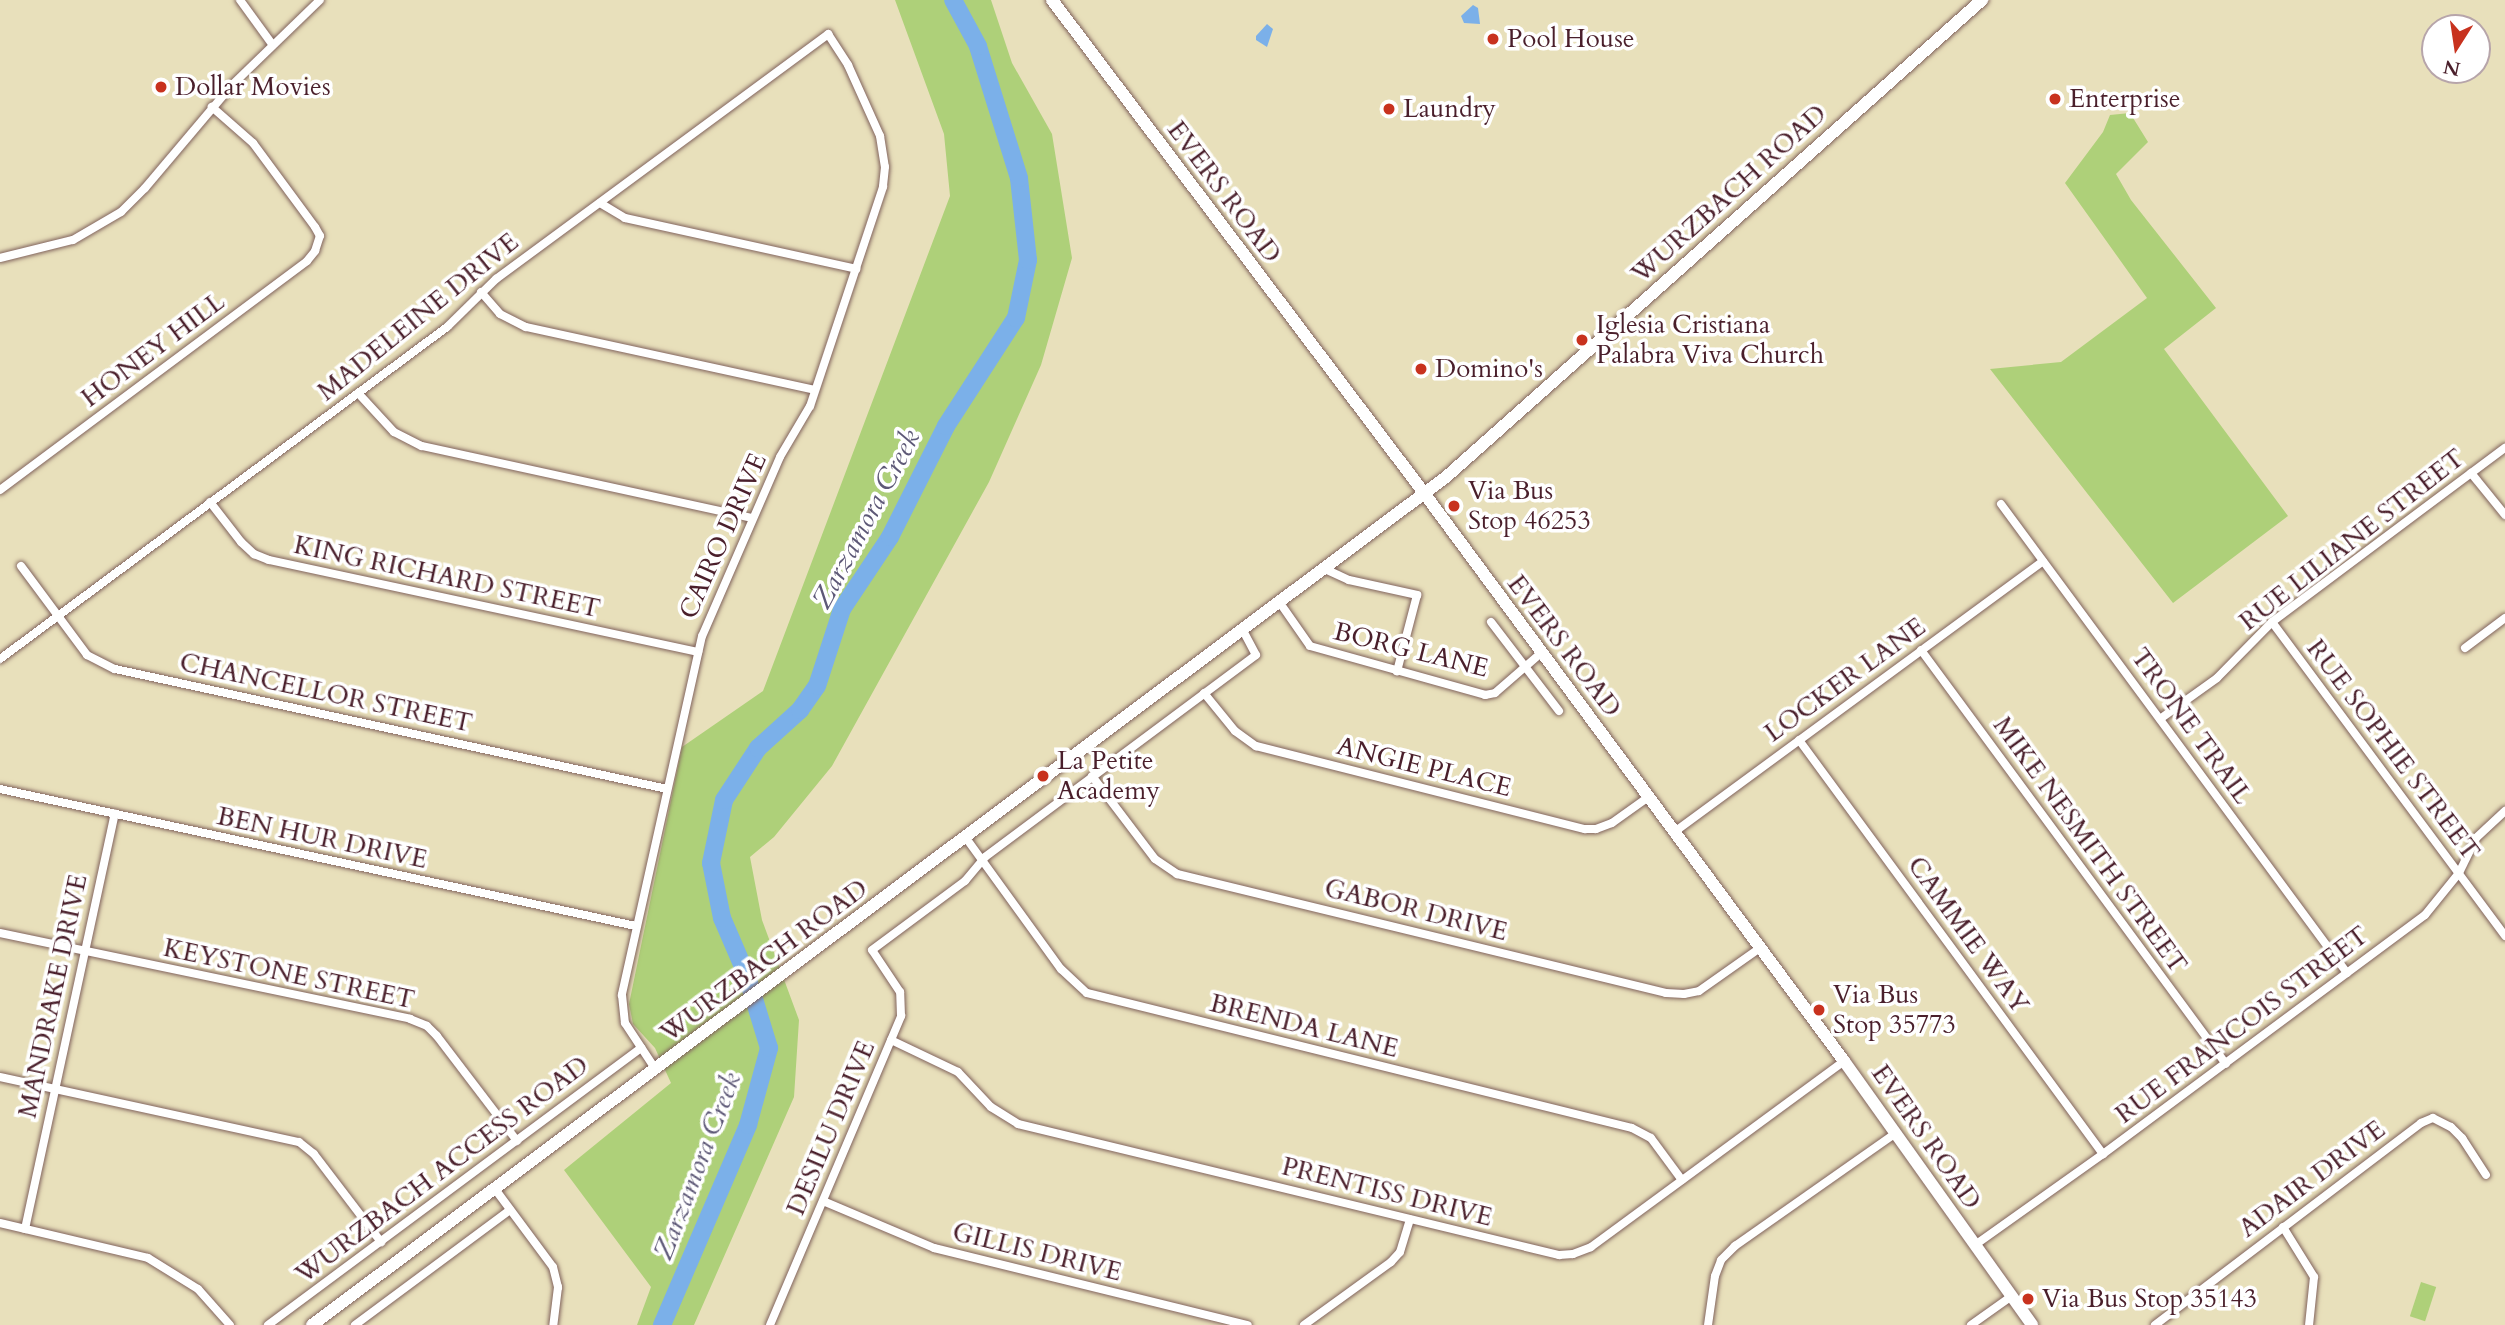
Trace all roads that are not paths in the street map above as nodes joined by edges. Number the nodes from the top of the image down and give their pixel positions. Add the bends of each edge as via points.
1 (240, 0) edge
2 (320, 0) edge
3 (1052, 0) edge
4 (1982, 0) edge
5 (828, 34) joint
6 (272, 44) junction
7 (212, 107) junction
8 (600, 203) junction
9 (0, 258) edge
10 (856, 269) junction
11 (481, 292) junction
12 (814, 390) junction
13 (358, 393) junction
14 (2505, 448) edge
15 (2472, 473) junction
16 (0, 490) edge
17 (1424, 493) junction
18 (210, 502) junction
19 (2001, 504) dead end
20 (2505, 515) edge
21 (752, 518) junction
22 (2043, 561) junction
23 (21, 566) dead end
24 (1325, 569) junction
25 (1280, 603) junction
26 (58, 616) junction
27 (2505, 618) edge
28 (1491, 622) dead end
29 (2272, 622) junction
30 (1242, 631) junction
31 (2465, 648) dead end
32 (1921, 650) junction
33 (698, 652) junction
34 (1541, 653) junction
35 (0, 659) edge
36 (1524, 666) junction
37 (1397, 671) junction
38 (1204, 693) junction
39 (1559, 711) dead end
40 (2160, 719) junction
41 (1799, 740) junction
42 (1092, 776) junction
43 (0, 789) edge
44 (667, 789) junction
45 (1647, 797) junction
46 (2505, 811) edge
47 (115, 814) junction
48 (1673, 833) junction
49 (966, 838) junction
50 (982, 860) junction
51 (2459, 873) junction
52 (636, 926) junction
53 (0, 933) edge
54 (2505, 936) edge
55 (1760, 948) junction
56 (84, 951) junction
57 (2347, 973) junction
58 (891, 1040) junction
59 (641, 1048) junction
60 (1844, 1060) junction
61 (2226, 1064) junction
62 (656, 1070) junction
63 (0, 1077) edge
64 (55, 1089) junction
65 (1896, 1133) junction
66 (517, 1141) junction
67 (2104, 1154) junction
68 (2486, 1175) dead end
69 (1682, 1180) junction
70 (495, 1189) junction
71 (822, 1201) junction
72 (510, 1210) junction
73 (1410, 1219) junction
74 (0, 1223) edge
75 (2283, 1227) junction
76 (25, 1229) junction
77 (381, 1242) junction
78 (1976, 1245) junction
79 (2012, 1296) junction
80 (230, 1325) edge
81 (268, 1325) edge
82 (312, 1325) edge
83 (355, 1325) edge
84 (553, 1325) edge
85 (770, 1325) edge
86 (1248, 1325) edge
87 (1304, 1325) edge
88 (1708, 1325) edge
89 (1971, 1325) edge
90 (2032, 1325) edge
91 (2155, 1325) edge
92 (2309, 1325) edge

1 - 6 street
2 - 6 street
3 - 17 main road, EVERS ROAD
4 - 17 main road, WURZBACH ROAD
5 - 8 street, MADELEINE DRIVE
5 - 10 street, CAIRO DRIVE via 848,65 885,156 883,187
6 - 7 street
7 - 9 street via 145,188 110,220 54,247
7 - 16 street, HONEY HILL via 253,143 320,236 319,244 307,261
8 - 10 street via 625,218
8 - 11 street, MADELEINE DRIVE
10 - 12 street, CAIRO DRIVE
11 - 12 street via 500,314 526,327
11 - 13 street, MADELEINE DRIVE via 447,327
12 - 21 street, CAIRO DRIVE via 803,421 779,457
13 - 18 street, MADELEINE DRIVE
13 - 21 street via 385,425 422,446
14 - 15 street, RUE LILIANE STREET
15 - 20 street
15 - 29 street, RUE LILIANE STREET
17 - 24 main road, WURZBACH ROAD
17 - 34 main road, EVERS ROAD
18 - 26 street, MADELEINE DRIVE
18 - 33 street, KING RICHARD STREET via 241,542 269,560
19 - 22 street, TRONE TRAIL
21 - 33 street, CAIRO DRIVE
22 - 32 street, LOCKER LANE
22 - 40 street, TRONE TRAIL
23 - 26 street, CHANCELLOR STREET
24 - 25 main road, WURZBACH ROAD
24 - 37 street via 1349,580 1417,595
25 - 30 main road, WURZBACH ROAD
25 - 37 street, BORG LANE via 1310,646
26 - 35 street, MADELEINE DRIVE
26 - 44 street, CHANCELLOR STREET via 88,655 115,669
27 - 31 street
28 - 36 street
29 - 40 street, RUE LILIANE STREET via 2217,678
29 - 51 street, RUE SOPHIE STREET
30 - 38 street via 1256,655
30 - 49 main road, WURZBACH ROAD
32 - 41 street, LOCKER LANE
32 - 61 street, MIKE NESMITH STREET
33 - 44 street, CAIRO DRIVE
34 - 36 street, BORG LANE
34 - 45 main road, EVERS ROAD
36 - 37 street, BORG LANE via 1495,693 1485,695
36 - 39 street
38 - 42 street
38 - 45 street, ANGIE PLACE via 1235,731 1256,746 1585,829 1612,823
40 - 57 street, TRONE TRAIL
41 - 48 street, LOCKER LANE
41 - 67 street, CAMMIE WAY
42 - 50 street
42 - 55 street, GABOR DRIVE via 1155,859 1177,874 1666,993 1699,991
43 - 47 street, BEN HUR DRIVE
44 - 52 street, CAIRO DRIVE
45 - 48 main road, EVERS ROAD
46 - 51 street, RUE FRANCOIS STREET via 2476,838
47 - 52 street, BEN HUR DRIVE
47 - 56 street, MANDRAKE DRIVE
48 - 55 main road, EVERS ROAD
49 - 50 street, BRENDA LANE
49 - 62 main road, WURZBACH ROAD
50 - 58 street, DESILU DRIVE via 965,881 872,950 900,992 901,1016
50 - 69 street, BRENDA LANE via 1061,969 1087,993 1632,1128 1651,1138
51 - 54 street, RUE SOPHIE STREET
51 - 57 street, RUE FRANCOIS STREET via 2425,915
52 - 59 street, CAIRO DRIVE via 622,1011
53 - 56 street, KEYSTONE STREET
55 - 60 main road, EVERS ROAD
56 - 64 street, MANDRAKE DRIVE
56 - 66 street, KEYSTONE STREET via 426,1026
57 - 61 street, RUE FRANCOIS STREET
58 - 71 street, DESILU DRIVE
58 - 73 street, PRENTISS DRIVE via 958,1072 991,1107 1018,1124
59 - 62 street, CAIRO DRIVE
59 - 66 street, WURZBACH ACCESS ROAD
60 - 65 main road, EVERS ROAD
60 - 69 street, PRENTISS DRIVE
61 - 67 street, RUE FRANCOIS STREET
62 - 70 main road, WURZBACH ROAD
63 - 64 street
64 - 76 street, MANDRAKE DRIVE
64 - 77 street via 299,1142 314,1154
65 - 78 main road, EVERS ROAD
65 - 88 street via 1721,1260
66 - 77 street, WURZBACH ACCESS ROAD
67 - 78 street, RUE FRANCOIS STREET
68 - 75 street, ADAIR DRIVE via 2451,1127 2433,1118
69 - 73 street, PRENTISS DRIVE via 1591,1247 1573,1254 1559,1255
70 - 72 street
70 - 82 main road, WURZBACH ROAD
71 - 85 street, DESILU DRIVE
71 - 86 street, GILLIS DRIVE via 934,1248
72 - 83 street
72 - 84 street via 553,1268 558,1287
73 - 87 street via 1400,1252 1391,1262
74 - 76 street
75 - 91 street, ADAIR DRIVE
75 - 92 street via 2314,1277
76 - 80 street via 148,1258 198,1289
77 - 81 street, WURZBACH ACCESS ROAD
78 - 79 main road, EVERS ROAD
79 - 89 street
79 - 90 main road, EVERS ROAD

